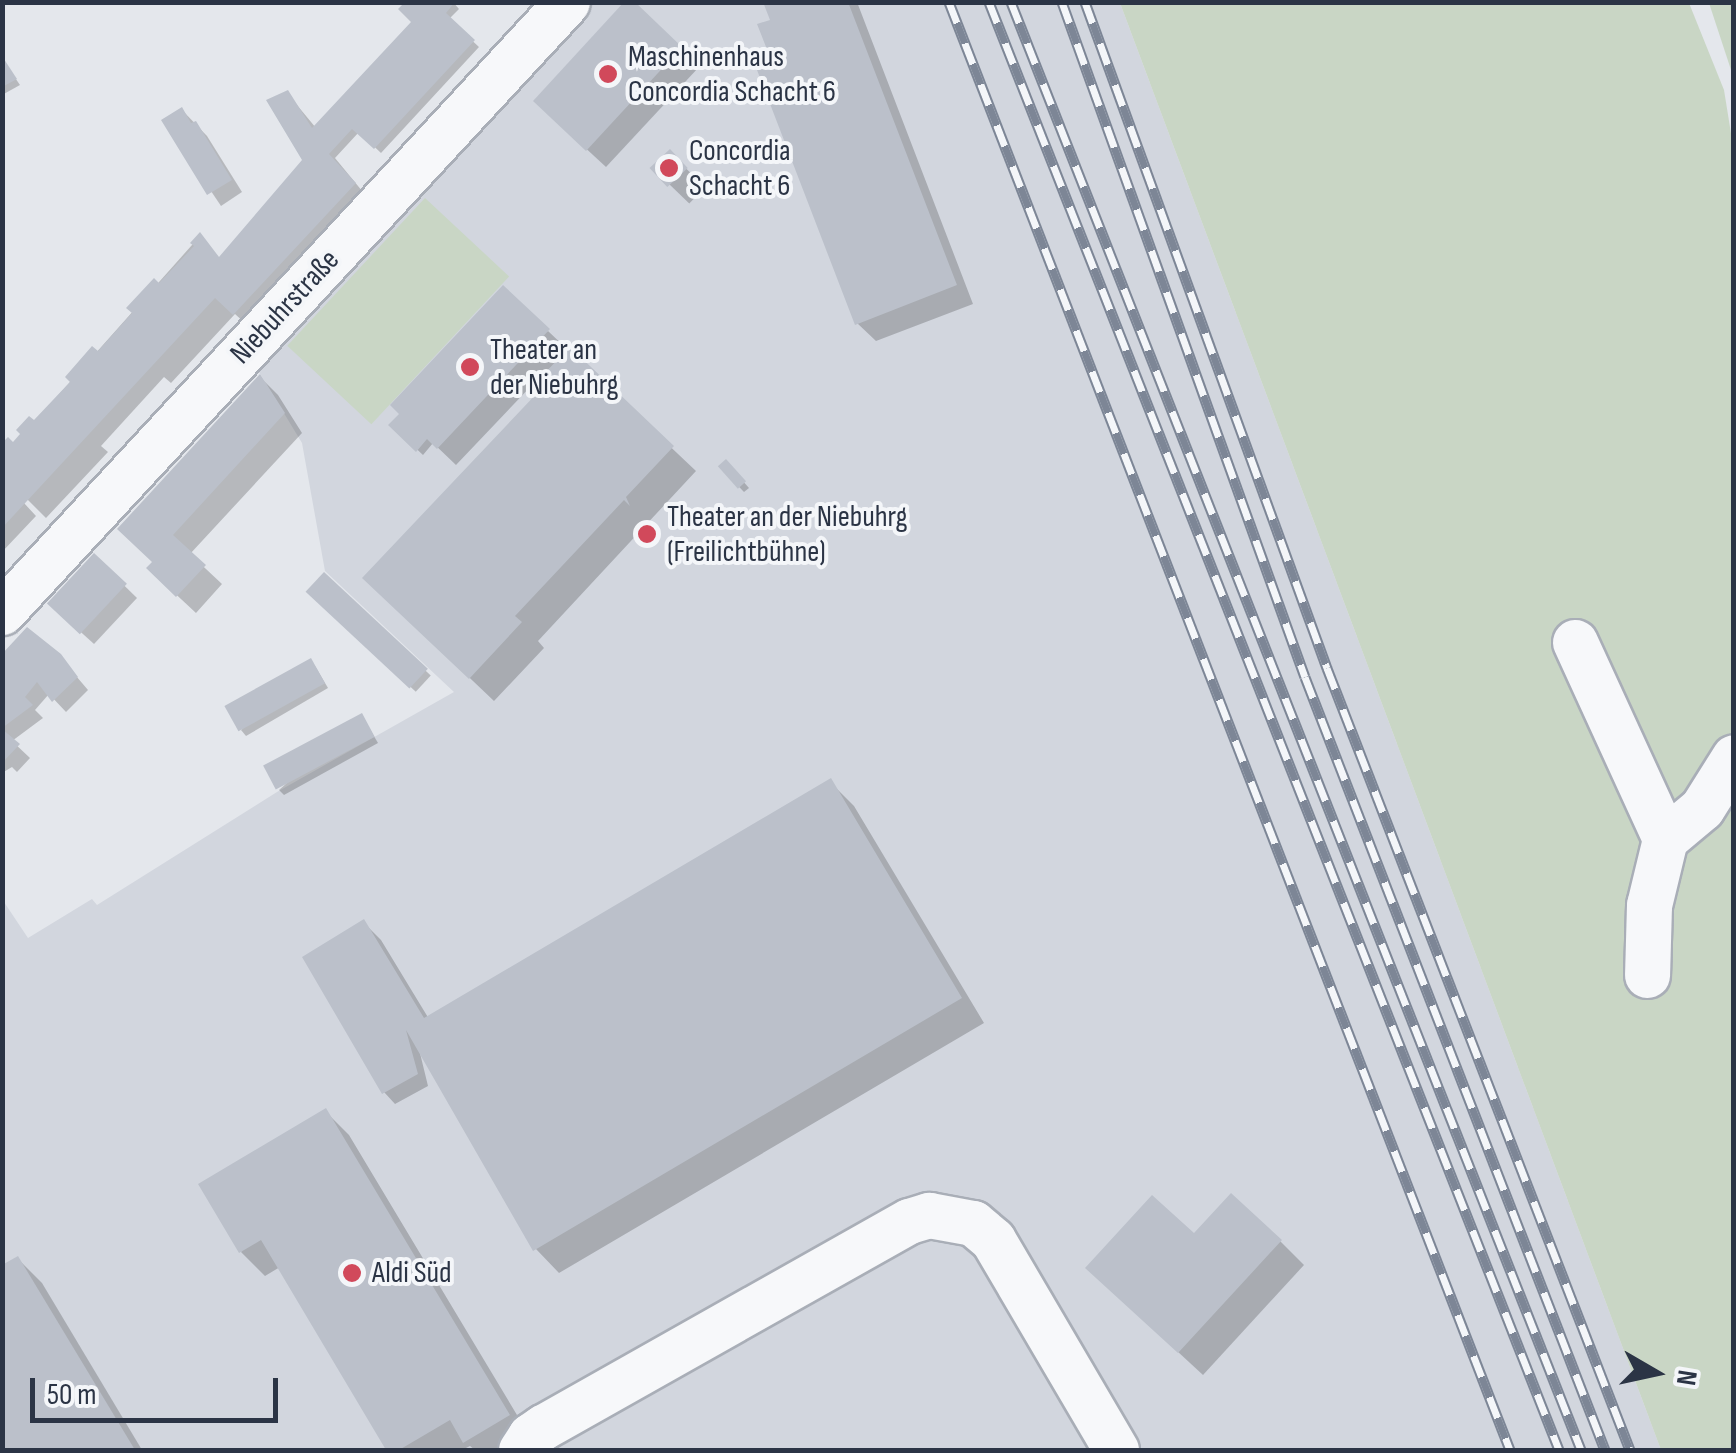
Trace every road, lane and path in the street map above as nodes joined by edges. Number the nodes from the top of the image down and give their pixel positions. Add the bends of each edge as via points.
1 (567, 2) edge
2 (2, 612) edge
3 (1575, 642) dead end
4 (1734, 757) edge
5 (1665, 839) junction
6 (1647, 974) dead end
7 (521, 1450) edge
8 (1116, 1450) edge

1 - 2 street, Niebuhrstraße
3 - 5 street
4 - 5 street via 1702,808
5 - 6 street via 1649,905
7 - 8 street via 530,1436 561,1418 929,1215 974,1223 992,1240

